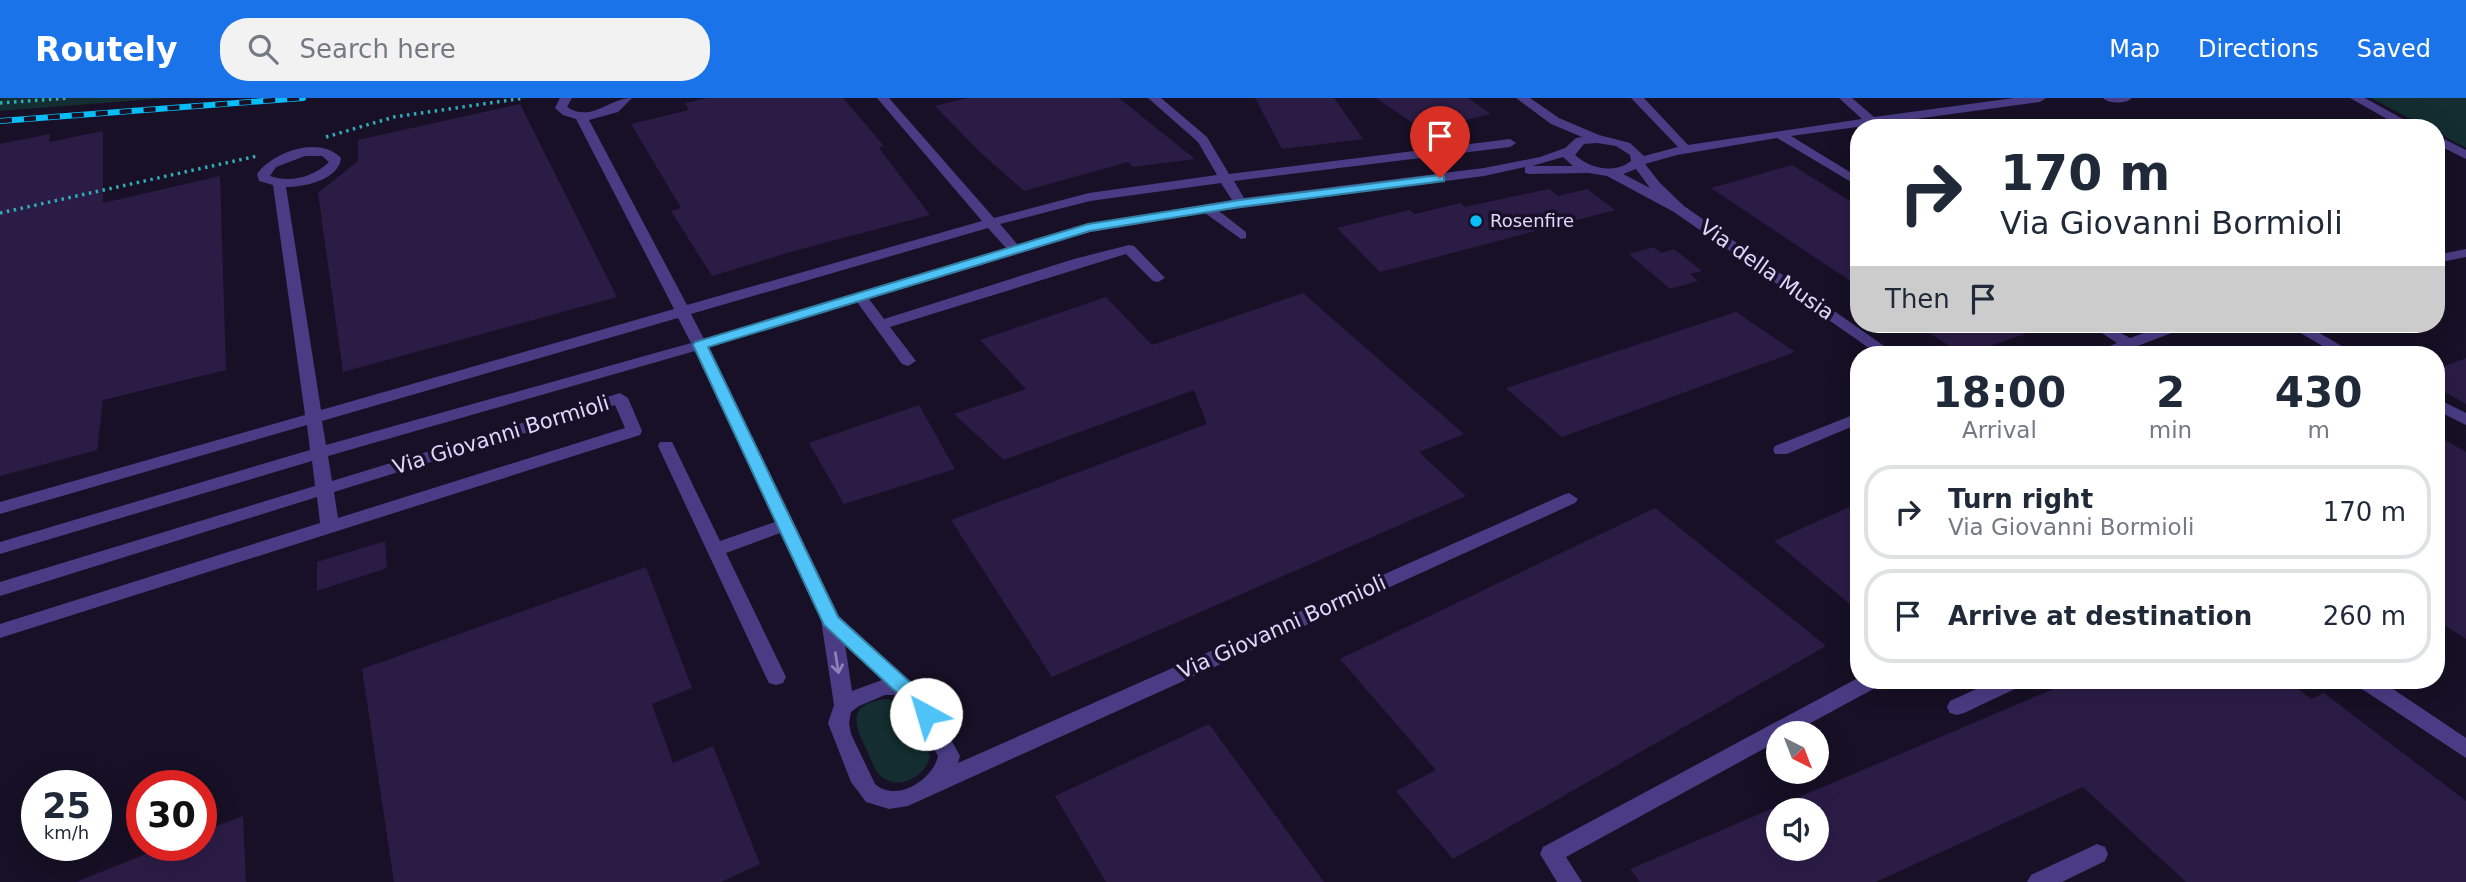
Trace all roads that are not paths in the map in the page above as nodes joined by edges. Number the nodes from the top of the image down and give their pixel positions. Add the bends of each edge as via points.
1 (566, 98) edge
2 (626, 98) edge
3 (883, 98) edge
4 (1154, 98) edge
5 (1526, 98) edge
6 (1637, 98) edge
7 (1845, 98) edge
8 (2040, 98) edge
9 (2109, 98) edge
10 (2126, 98) edge
11 (2356, 98) edge
12 (1974, 102) edge
13 (581, 116) junction
14 (1869, 119) edge
15 (1876, 119) edge
16 (2396, 119) edge
17 (1555, 121) junction
18 (1850, 123) edge
19 (1778, 134) junction
20 (1597, 139) junction
21 (1739, 139) junction
22 (1510, 143) dead end
23 (1623, 144) junction
24 (1682, 144) junction
25 (2445, 144) edge
26 (1572, 147) junction
27 (2466, 155) edge
28 (1399, 156) junction
29 (1637, 162) junction
30 (1591, 170) junction
31 (1485, 172) junction
32 (1609, 172) junction
33 (1226, 177) junction
34 (1850, 177) edge
35 (1417, 181) junction
36 (279, 183) junction
37 (1240, 203) junction
38 (1207, 208) junction
39 (1679, 209) junction
40 (990, 223) junction
41 (1241, 235) dead end
42 (1015, 250) junction
43 (2466, 253) edge
44 (2445, 257) edge
45 (1158, 278) dead end
46 (860, 296) junction
47 (682, 312) junction
48 (881, 325) junction
49 (1850, 328) edge
50 (1857, 333) edge
51 (2110, 333) edge
52 (2158, 333) edge
53 (2309, 333) edge
54 (2129, 344) junction
55 (700, 345) junction
56 (1876, 346) edge
57 (2124, 346) edge
58 (2333, 346) edge
59 (908, 361) dead end
60 (2445, 408) edge
61 (312, 418) junction
62 (2466, 420) edge
63 (1850, 421) edge
64 (666, 446) dead end
65 (1781, 450) dead end
66 (318, 453) junction
67 (324, 489) junction
68 (1569, 499) dead end
69 (0, 508) edge
70 (784, 525) junction
71 (330, 527) junction
72 (0, 548) edge
73 (715, 550) junction
74 (0, 589) edge
75 (831, 621) junction
76 (0, 631) edge
77 (776, 677) dead end
78 (903, 687) junction
79 (1855, 689) edge
80 (1994, 689) edge
81 (2377, 689) edge
82 (844, 706) junction
83 (1957, 706) dead end
84 (2466, 749) edge
85 (996, 755) junction
86 (949, 756) junction
87 (936, 783) junction
88 (2097, 854) dead end
89 (1570, 882) edge
90 (2039, 882) edge

1 - 13 street, Via Giovanni Bormioli via 561,108
2 - 13 street via 611,110
3 - 40 street
4 - 33 street via 1203,140
5 - 17 street
6 - 24 street
7 - 14 street
8 - 12 street
9 - 10 street
11 - 16 street
12 - 15 street
13 - 47 street, Via Giovanni Bormioli
17 - 20 street
17 - 26 street
18 - 19 street
19 - 21 street
19 - 34 street
20 - 23 street
20 - 26 street
21 - 24 street
21 - 29 street
22 - 28 street
23 - 24 street
23 - 29 street, Via della Musia via 1636,153
25 - 27 street
26 - 30 street via 1573,161
26 - 31 street, Via Giovanni Bormioli via 1543,160
28 - 33 street
28 - 35 street
29 - 32 street, Via della Musia via 1628,170
29 - 39 street, Via della Musia
30 - 31 street, Via Giovanni Bormioli
30 - 32 street, Via della Musia
31 - 35 street, Via Giovanni Bormioli
32 - 39 street, Via della Musia
33 - 37 street
33 - 40 street via 1089,197
35 - 37 street, Via Giovanni Bormioli
36 - 36 street via 262,174 280,159 315,151 335,158 331,168 313,177
36 - 61 street
37 - 38 street, Via Giovanni Bormioli
38 - 41 street
38 - 42 street, Via Giovanni Bormioli via 1088,228
39 - 49 street, Via della Musia
40 - 42 street
40 - 47 street
42 - 46 street, Via Giovanni Bormioli
43 - 44 street
45 - 48 street via 1129,249
46 - 48 street
46 - 55 street, Via Giovanni Bormioli
47 - 55 street, Via Giovanni Bormioli
47 - 61 street
48 - 59 street
50 - 56 street, Via della Musia
51 - 54 street
52 - 54 street
53 - 58 street
54 - 57 street
55 - 66 street, Via Giovanni Bormioli
55 - 70 street, Via Giovanni Bormioli
60 - 62 street
61 - 66 street
61 - 69 street
63 - 65 street
64 - 73 street
66 - 67 street
66 - 72 street, Via Giovanni Bormioli
67 - 71 street
67 - 71 street, Via Giovanni Bormioli via 620,398 634,431
67 - 74 street, Via Giovanni Bormioli
68 - 85 street, Via Giovanni Bormioli
70 - 73 street
70 - 75 street, Via Giovanni Bormioli
71 - 76 street, Via Giovanni Bormioli
73 - 77 street
75 - 78 street, Via Giovanni Bormioli
75 -> 82 street, Via Giovanni Bormioli
78 - 82 street via 884,687
78 - 86 street, Via Giovanni Bormioli via 915,693
79 - 89 street via 1551,854
80 - 83 street
81 - 84 street
82 - 87 street, Via Giovanni Bormioli via 836,719 838,731 867,791 876,798 901,799
85 - 86 street, Via Giovanni Bormioli via 976,760
85 - 87 street, Via Giovanni Bormioli
86 - 87 street
88 - 90 street

